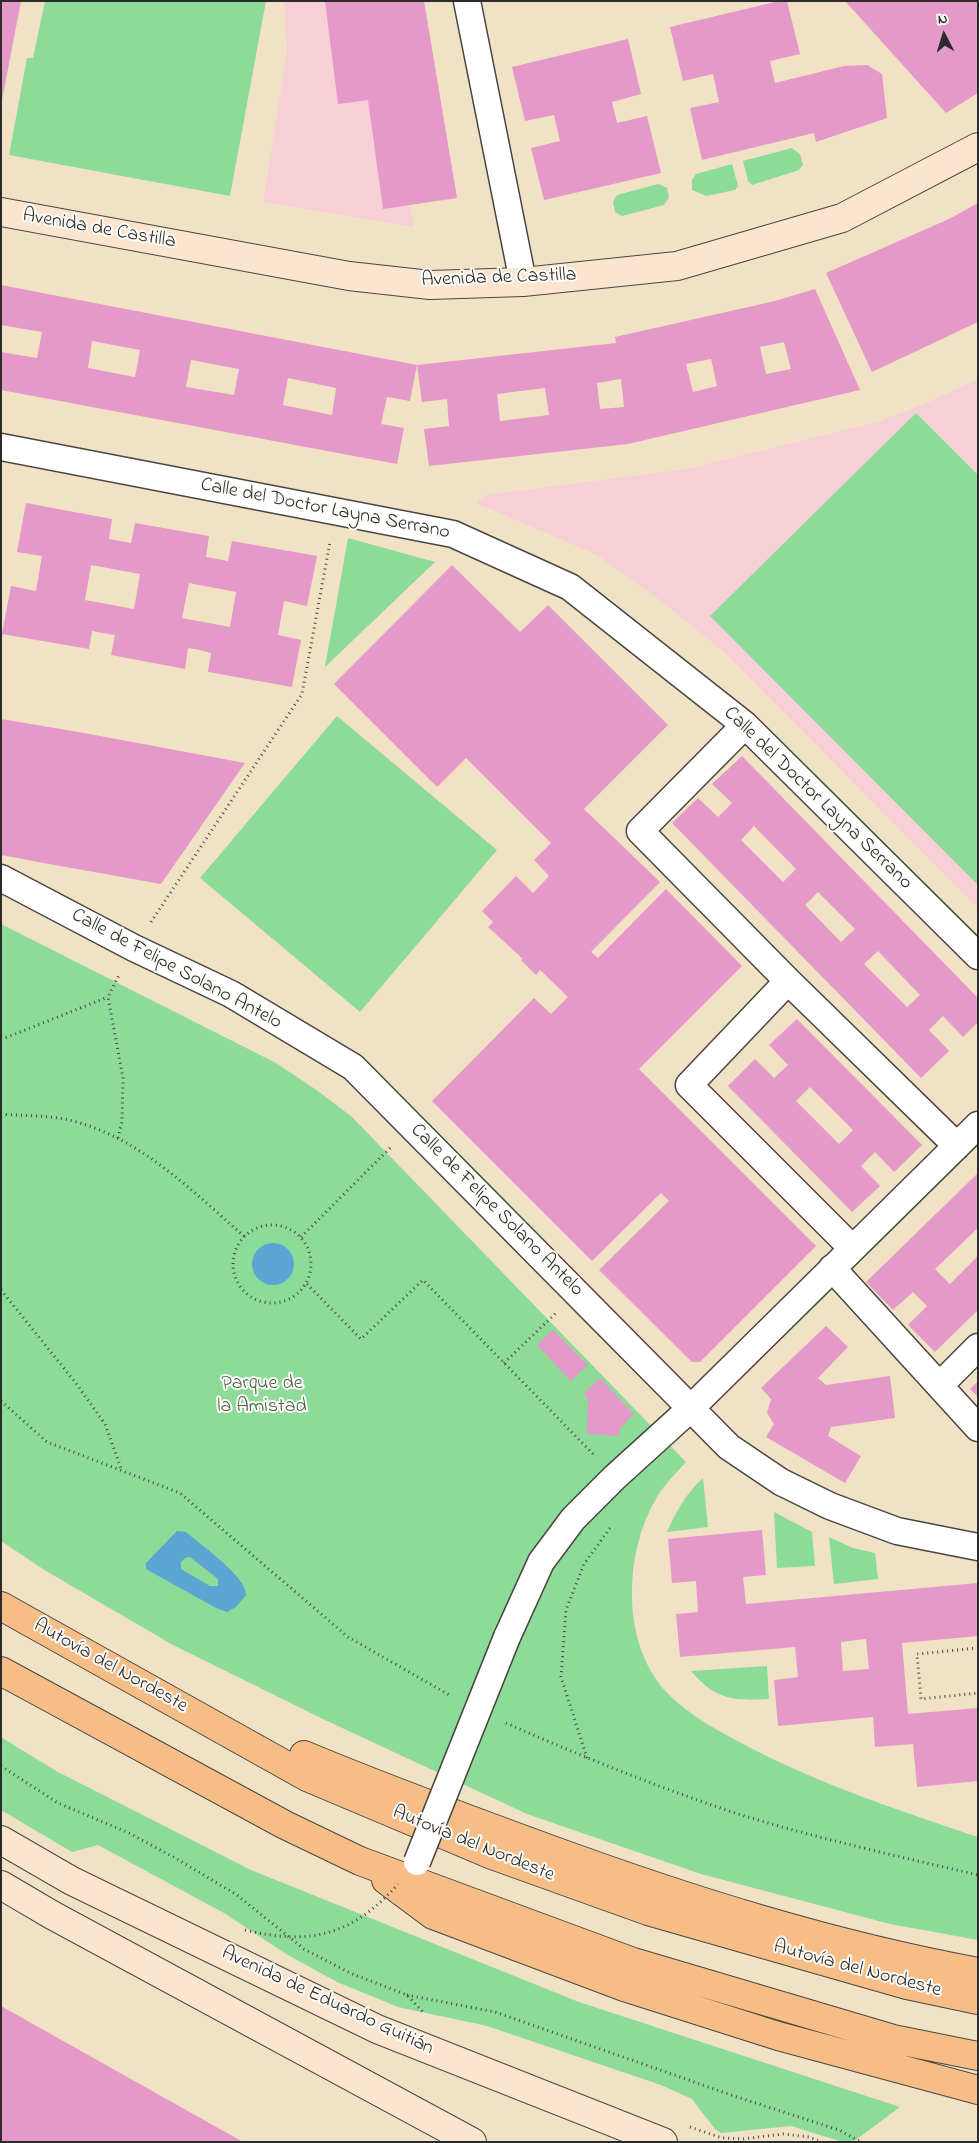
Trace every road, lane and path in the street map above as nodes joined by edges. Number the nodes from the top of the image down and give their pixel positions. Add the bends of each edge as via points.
1 (467, 1) edge
2 (978, 147) edge
3 (1, 212) edge
4 (523, 282) junction
5 (1, 447) edge
6 (335, 512) junction
7 (745, 725) junction
8 (1, 878) edge
9 (134, 948) junction
10 (978, 956) edge
11 (788, 981) junction
12 (108, 997) junction
13 (1, 1037) edge
14 (1, 1114) edge
15 (978, 1125) edge
16 (413, 1126) junction
17 (118, 1138) junction
18 (956, 1146) junction
19 (245, 1237) junction
20 (301, 1237) junction
21 (852, 1248) junction
22 (832, 1268) junction
23 (307, 1284) junction
24 (1, 1290) edge
25 (577, 1292) junction
26 (978, 1347) edge
27 (504, 1363) junction
28 (940, 1385) junction
29 (691, 1408) junction
30 (978, 1428) edge
31 (122, 1472) dead end
32 (614, 1477) junction
33 (611, 1527) dead end
34 (978, 1547) edge
35 (1, 1606) edge
36 (978, 1648) edge
37 (1, 1671) edge
38 (978, 1693) edge
39 (158, 1694) junction
40 (587, 1759) dead end
41 (1, 1766) edge
42 (1, 1840) edge
43 (360, 1861) junction
44 (417, 1862) joint
45 (1, 1885) edge
46 (245, 1930) dead end
47 (978, 1972) edge
48 (407, 1995) junction
49 (978, 2000) edge
50 (426, 2015) dead end
51 (978, 2056) edge
52 (978, 2090) edge
53 (472, 2142) edge
54 (662, 2142) edge
55 (861, 2142) edge

1 - 4 street
2 - 4 street, Avenida de Castilla via 842,218 677,266
3 - 4 street, Avenida de Castilla via 349,276 430,285
5 - 6 street, Calle del Doctor Layna Serrano
6 - 7 street, Calle del Doctor Layna Serrano via 453,534 570,587
6 - 9 path via 302,694
7 - 10 street, Calle del Doctor Layna Serrano
7 - 11 street via 640,831
8 - 9 street, Calle de Felipe Solano Antelo
9 - 12 path
9 - 16 street, Calle de Felipe Solano Antelo via 231,994 353,1067
11 - 18 street
11 - 21 street via 689,1085
12 - 13 path via 39,1026
12 - 17 path via 123,1078 122,1122
14 - 17 path via 72,1120
15 - 18 street
16 - 20 path
16 - 25 street, Calle de Felipe Solano Antelo
17 - 19 path via 162,1165
18 - 21 street
19 - 20 path via 252,1230 269,1225 286,1227
19 - 23 path via 239,1242 233,1259 234,1276 244,1292 258,1301 276,1304 293,1298
20 - 23 path via 310,1252 312,1270
21 - 22 street
22 - 28 street
22 - 29 street
23 - 27 path via 361,1339 423,1280
24 - 31 path via 105,1424
25 - 27 path
25 - 29 street, Calle de Felipe Solano Antelo
26 - 28 street
27 - 32 path
28 - 30 street
29 - 32 street
29 - 34 street, Calle de Felipe Solano Antelo via 729,1447 781,1482 830,1506 897,1531
32 - 44 street, bridge via 573,1519 541,1562
33 - 40 path via 584,1564 566,1610 561,1677
35 - 39 highway, Autovía del Nordeste
36 - 38 path via 917,1654 921,1699
37 - 43 highway via 285,1826
39 - 47 highway via 317,1761 654,1887 805,1933 910,1960
39 - 49 highway, Autovía del Nordeste via 307,1777 492,1855 648,1911 907,1985
41 - 48 path via 58,1803 128,1833 237,1895 304,1949 350,1973
42 - 54 street, Avenida de Eduardo Guitián via 72,1881 377,2029
43 - 51 highway via 633,1962 892,2039
43 - 52 highway via 433,1915 615,1983 778,2036
44 - 46 path, bridge via 381,1903 360,1919 331,1933 275,1937
45 - 53 street
48 - 50 path
48 - 55 path via 495,2012 839,2130

